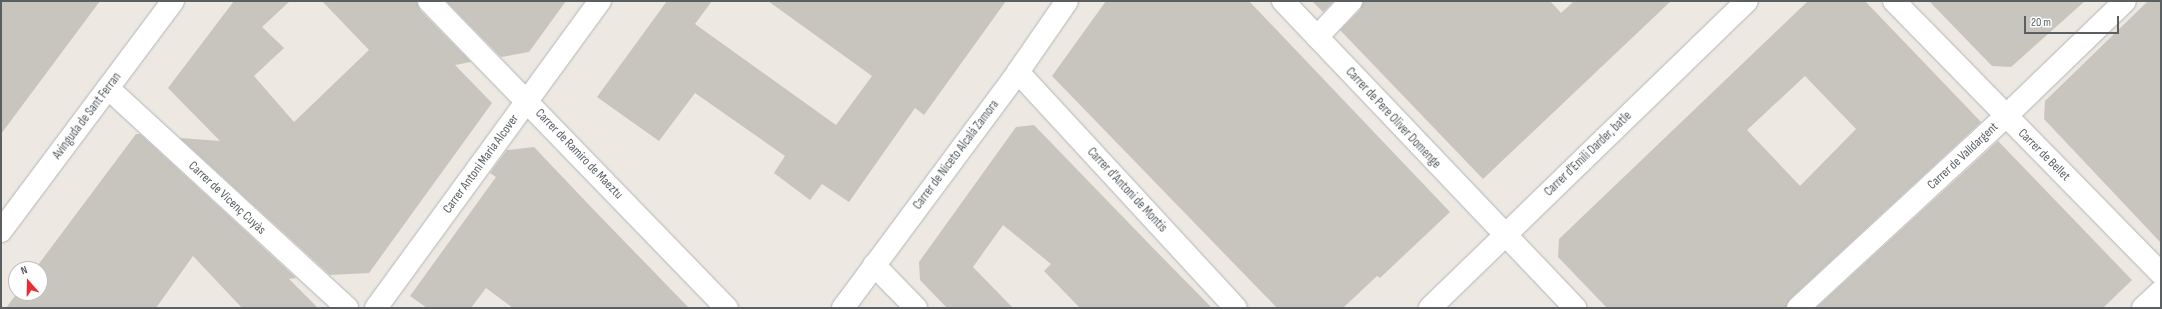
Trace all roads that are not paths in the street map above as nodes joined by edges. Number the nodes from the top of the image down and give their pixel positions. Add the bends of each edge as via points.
1 (173, 1) edge
2 (429, 1) edge
3 (600, 1) edge
4 (1067, 1) edge
5 (1283, 1) edge
6 (1351, 1) edge
7 (1747, 1) edge
8 (1894, 1) edge
9 (2125, 1) edge
10 (1317, 37) junction
11 (1018, 72) junction
12 (108, 88) junction
13 (528, 100) junction
14 (2006, 116) junction
15 (1, 231) edge
16 (1504, 236) junction
17 (874, 265) junction
18 (2161, 274) edge
19 (2161, 291) edge
20 (347, 308) edge
21 (376, 308) edge
22 (727, 308) edge
23 (843, 308) edge
24 (916, 308) edge
25 (1236, 308) edge
26 (1430, 308) edge
27 (1575, 308) edge
28 (1798, 308) edge
29 (2143, 308) edge

1 - 12 street, Avinguda de Sant Ferran
2 - 13 street, Carrer de Ramiro de Maeztu
3 - 13 street, Carrer Antoni Maria Alcover
4 - 11 street, Carrer de Niceto Alcalá Zamora
5 - 10 street, Carrer de Pere Oliver Domenge
6 - 10 street
7 - 16 street, Carrer d'Emili Darder, batle
8 - 14 street, Carrer de Bellet
9 - 14 street, Carrer de Valldargent
10 - 16 street, Carrer de Pere Oliver Domenge
11 - 17 street, Carrer de Niceto Alcalá Zamora
11 - 25 street, Carrer d'Antoni de Montis
12 - 15 street, Avinguda de Sant Ferran
12 - 20 street, Carrer de Vicenç Cuyàs
13 - 21 street, Carrer Antoni Maria Alcover
13 - 22 street, Carrer de Ramiro de Maeztu
14 - 18 street, Carrer de Bellet
14 - 28 street, Carrer de Valldargent
16 - 26 street, Carrer d'Emili Darder, batle
16 - 27 street, Carrer de Pere Oliver Domenge
17 - 23 street, Carrer de Niceto Alcalá Zamora
17 - 24 street
19 - 29 street

